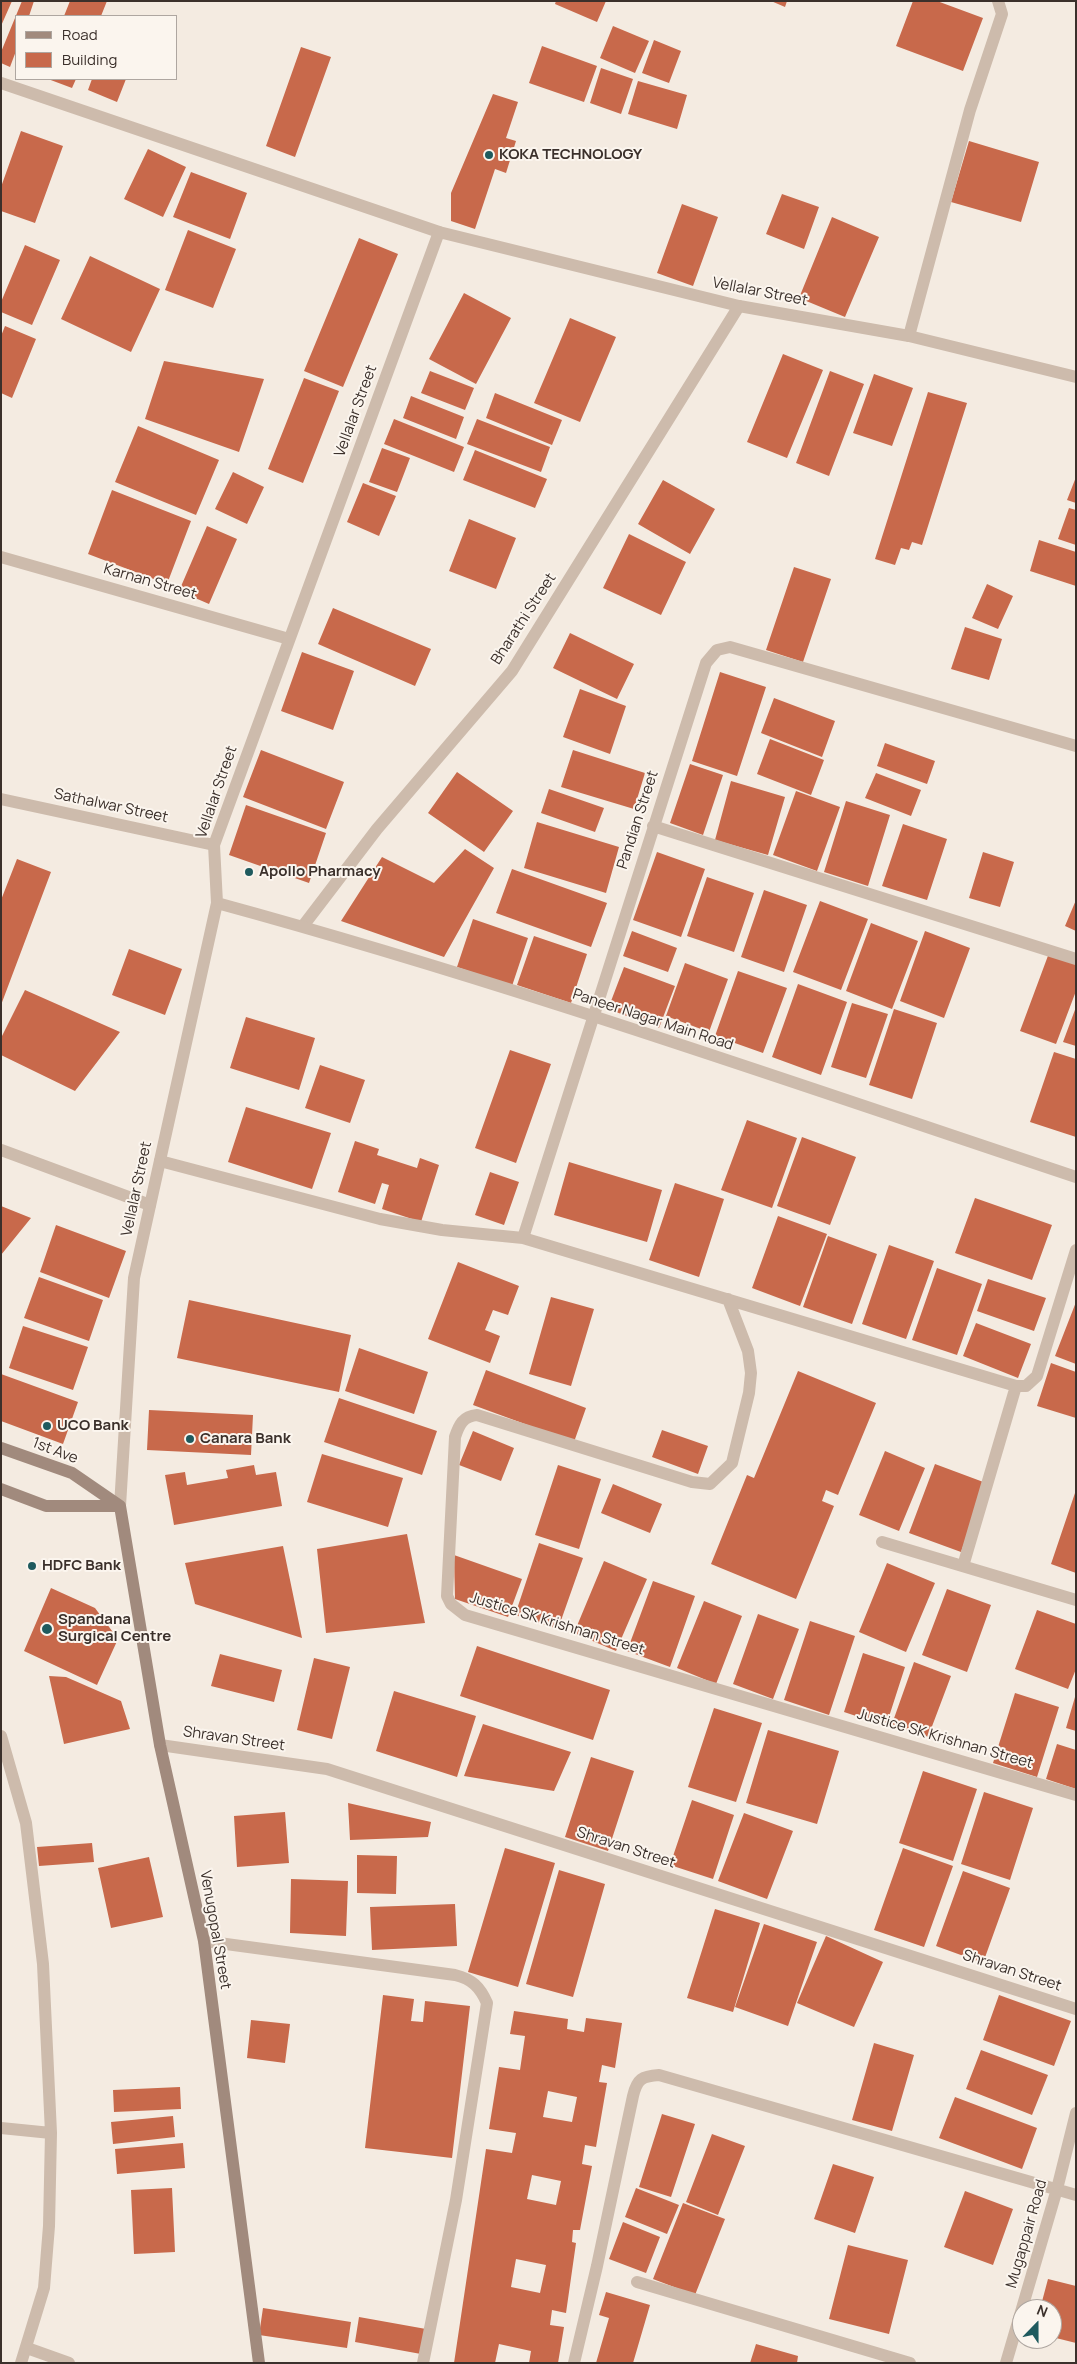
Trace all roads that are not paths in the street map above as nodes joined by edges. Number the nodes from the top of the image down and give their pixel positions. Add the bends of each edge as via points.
1 (998, 1) edge
2 (1, 83) edge
3 (438, 232) junction
4 (739, 306) junction
5 (909, 336) junction
6 (1076, 377) edge
7 (1, 557) edge
8 (289, 639) junction
9 (1076, 746) edge
10 (1, 799) edge
11 (653, 826) junction
12 (214, 844) junction
13 (217, 903) junction
14 (303, 926) junction
15 (1076, 959) edge
16 (592, 1016) junction
17 (1, 1150) edge
18 (160, 1161) junction
19 (1076, 1177) edge
20 (150, 1205) junction
21 (523, 1238) junction
22 (1076, 1250) edge
23 (728, 1299) junction
24 (1016, 1386) junction
25 (1, 1448) edge
26 (1, 1489) edge
27 (120, 1506) junction
28 (882, 1542) dead end
29 (963, 1566) junction
30 (1076, 1600) edge
31 (1, 1736) edge
32 (160, 1745) junction
33 (1076, 1795) edge
34 (204, 1941) junction
35 (1076, 2009) edge
36 (1076, 2113) edge
37 (1, 2128) edge
38 (51, 2133) junction
39 (1057, 2189) junction
40 (1076, 2195) edge
41 (636, 2282) dead end
42 (27, 2348) junction
43 (21, 2363) edge
44 (69, 2363) edge
45 (259, 2363) edge
46 (423, 2363) edge
47 (574, 2363) edge
48 (910, 2363) edge
49 (1006, 2363) edge

1 - 5 street via 1002,14 970,110
2 - 3 street, Vellalar Street
3 - 4 street, Vellalar Street
3 - 8 street, Vellalar Street
4 - 5 street, Vellalar Street
4 - 14 street, Bharathi Street via 512,671 377,829
5 - 6 street, Vellalar Street
7 - 8 street, Karnan Street
8 - 12 street, Vellalar Street
9 - 11 street, Pandian Street via 730,647 717,650 706,663
10 - 12 street, Sathalwar Street
11 - 15 street
11 - 16 street, Pandian Street
12 - 13 street, Vellalar Street
13 - 14 street, Paneer Nagar Main Road
13 - 18 street, Vellalar Street
14 - 16 street, Paneer Nagar Main Road
16 - 19 street, Paneer Nagar Main Road
16 - 21 street, Pandian Street
17 - 20 street
18 - 20 street, Vellalar Street
18 - 21 street via 380,1219 442,1230
20 - 27 street, Vellalar Street via 134,1278
21 - 23 street
22 - 24 street via 1038,1376 1026,1386
23 - 24 street
23 - 33 street, Justice SK Krishnan Street via 748,1351 750,1380 732,1464 710,1484 692,1482 477,1414 463,1420 455,1436 447,1596 451,1604 465,1615
24 - 29 street
25 - 27 main road, 1st Ave via 72,1473
26 - 27 main road via 46,1506
27 - 32 main road, Venugopal Street
28 - 29 street
29 - 30 street
31 - 38 street via 26,1823 43,1964
32 - 34 main road, Venugopal Street
32 - 35 street, Shravan Street via 327,1769
34 - 45 main road, Venugopal Street
34 - 46 street via 454,1975 475,1983 483,1994 487,2003 456,2200
36 - 39 street, Mugappair Road
37 - 38 street
38 - 42 street via 44,2288
39 - 40 street
39 - 47 street via 659,2075 647,2076 639,2080 633,2096
39 - 49 street, Mugappair Road
41 - 48 street
42 - 43 street
42 - 44 street

